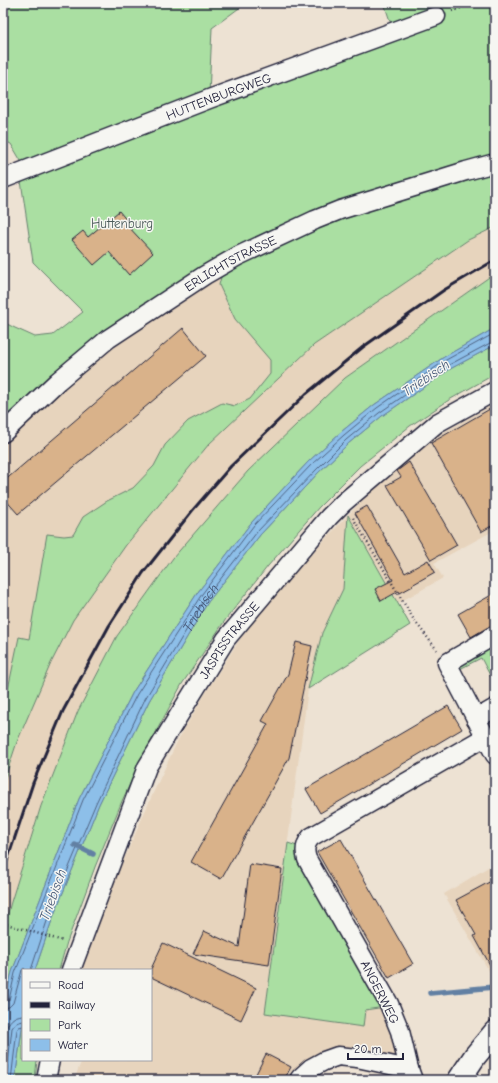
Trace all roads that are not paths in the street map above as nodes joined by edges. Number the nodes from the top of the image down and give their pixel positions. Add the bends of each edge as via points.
1 (436, 16) road end
2 (495, 163) edge
3 (3, 179) edge
4 (495, 391) edge
5 (3, 433) edge
6 (495, 635) edge
7 (495, 708) edge
8 (476, 718) junction
9 (485, 737) junction
10 (495, 755) edge
11 (71, 969) edge
12 (495, 1032) edge
13 (50, 1061) edge
14 (411, 1075) edge
15 (300, 1078) dead end
16 (46, 1080) edge
17 (459, 1080) edge

1 - 3 street, HUTTENBURGWEG via 209,99
2 - 5 street, ERLICHTSTRASSE via 340,210 238,256 108,339 58,381
4 - 11 street, JASPISSTRASSE via 437,423 344,502 226,639 147,767
6 - 8 street via 447,663
7 - 8 street
8 - 9 street
9 - 10 street
9 - 14 street, ANGERWEG via 312,837 305,847 308,859 388,1004 400,1031
12 - 17 main road
13 - 16 street
14 - 15 street, ANGERWEG via 357,1058 338,1056 311,1068

